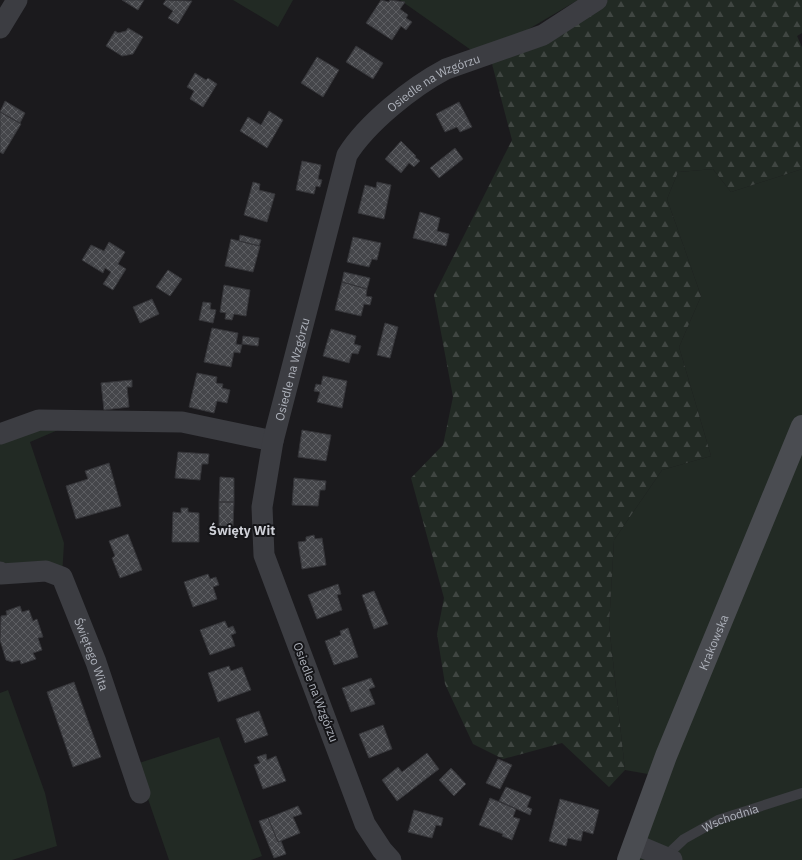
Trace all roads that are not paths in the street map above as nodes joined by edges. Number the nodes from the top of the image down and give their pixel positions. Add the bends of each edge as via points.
1 (17, 0) edge
2 (597, 0) edge
3 (0, 28) edge
4 (802, 426) edge
5 (0, 434) edge
6 (273, 440) junction
7 (0, 574) edge
8 (140, 793) dead end
9 (802, 793) edge
10 (631, 852) edge
11 (669, 858) edge
12 (391, 860) edge

1 - 3 street
2 - 6 street, Osiedle na Wzgórzu via 543,35 436,74 375,121 355,142 347,155
4 - 10 main road, Krakowska via 666,756
5 - 6 street via 39,420 182,422
6 - 12 street, Osiedle na Wzgórzu via 262,507 264,555 365,824
7 - 8 street, Świętego Wita via 46,571 62,577 96,662
9 - 11 lane, Wschodnia via 718,820 684,839
10 - 11 street, Wschodnia

